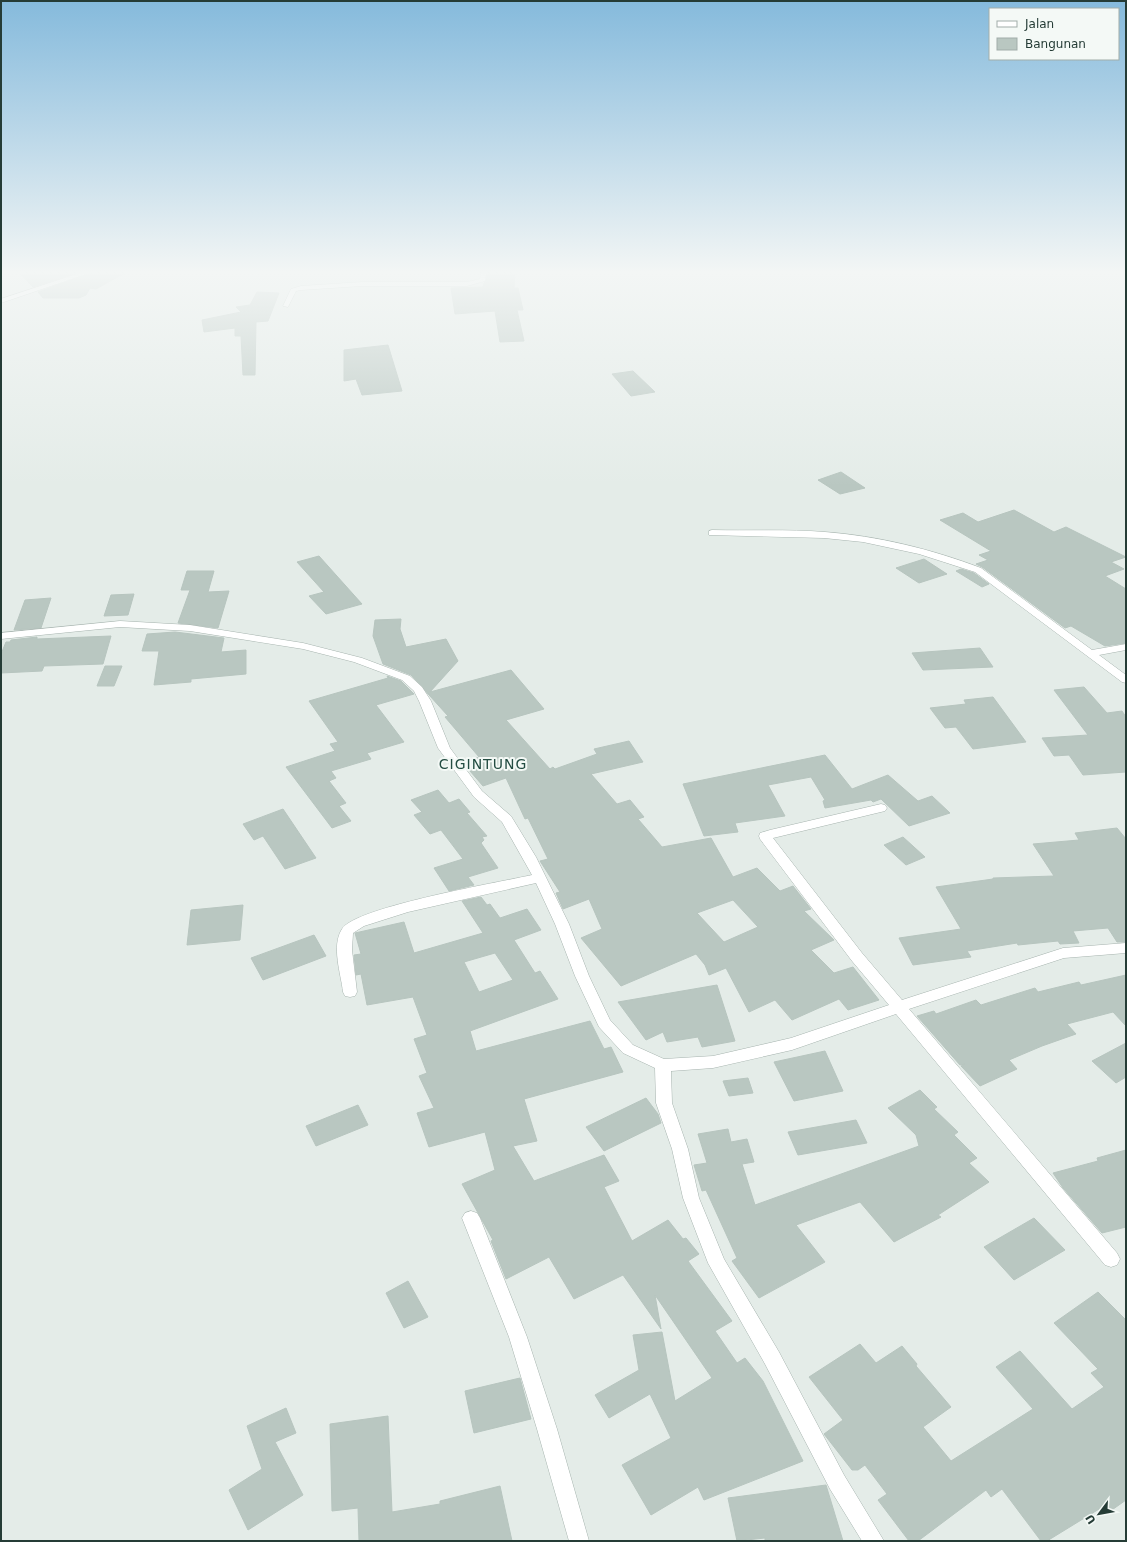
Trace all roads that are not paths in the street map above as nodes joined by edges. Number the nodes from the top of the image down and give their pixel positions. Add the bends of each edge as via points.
1 (712, 533) dead end
2 (1, 636) edge
3 (1126, 647) edge
4 (1090, 654) junction
5 (1126, 680) edge
6 (881, 808) dead end
7 (540, 878) junction
8 (1126, 948) edge
9 (350, 992) dead end
10 (899, 1007) junction
11 (663, 1065) junction
12 (471, 1218) dead end
13 (1111, 1259) dead end
14 (579, 1541) edge
15 (874, 1541) edge

1 - 4 street via 824,535 885,544 962,564 978,570
2 - 7 street via 120,624 190,628 304,646 358,660 406,678 426,701 444,748 478,794 507,819
3 - 4 street
4 - 5 street
6 - 10 street via 765,836 857,957
7 - 9 street via 423,904 359,922 348,930 344,939
7 - 11 street via 604,1023 628,1049
8 - 10 street via 1063,953
10 - 11 street via 792,1044 713,1062
10 - 13 street
11 - 15 street via 664,1103 680,1149 691,1198 716,1263 772,1358 837,1482
12 - 14 street via 518,1337

